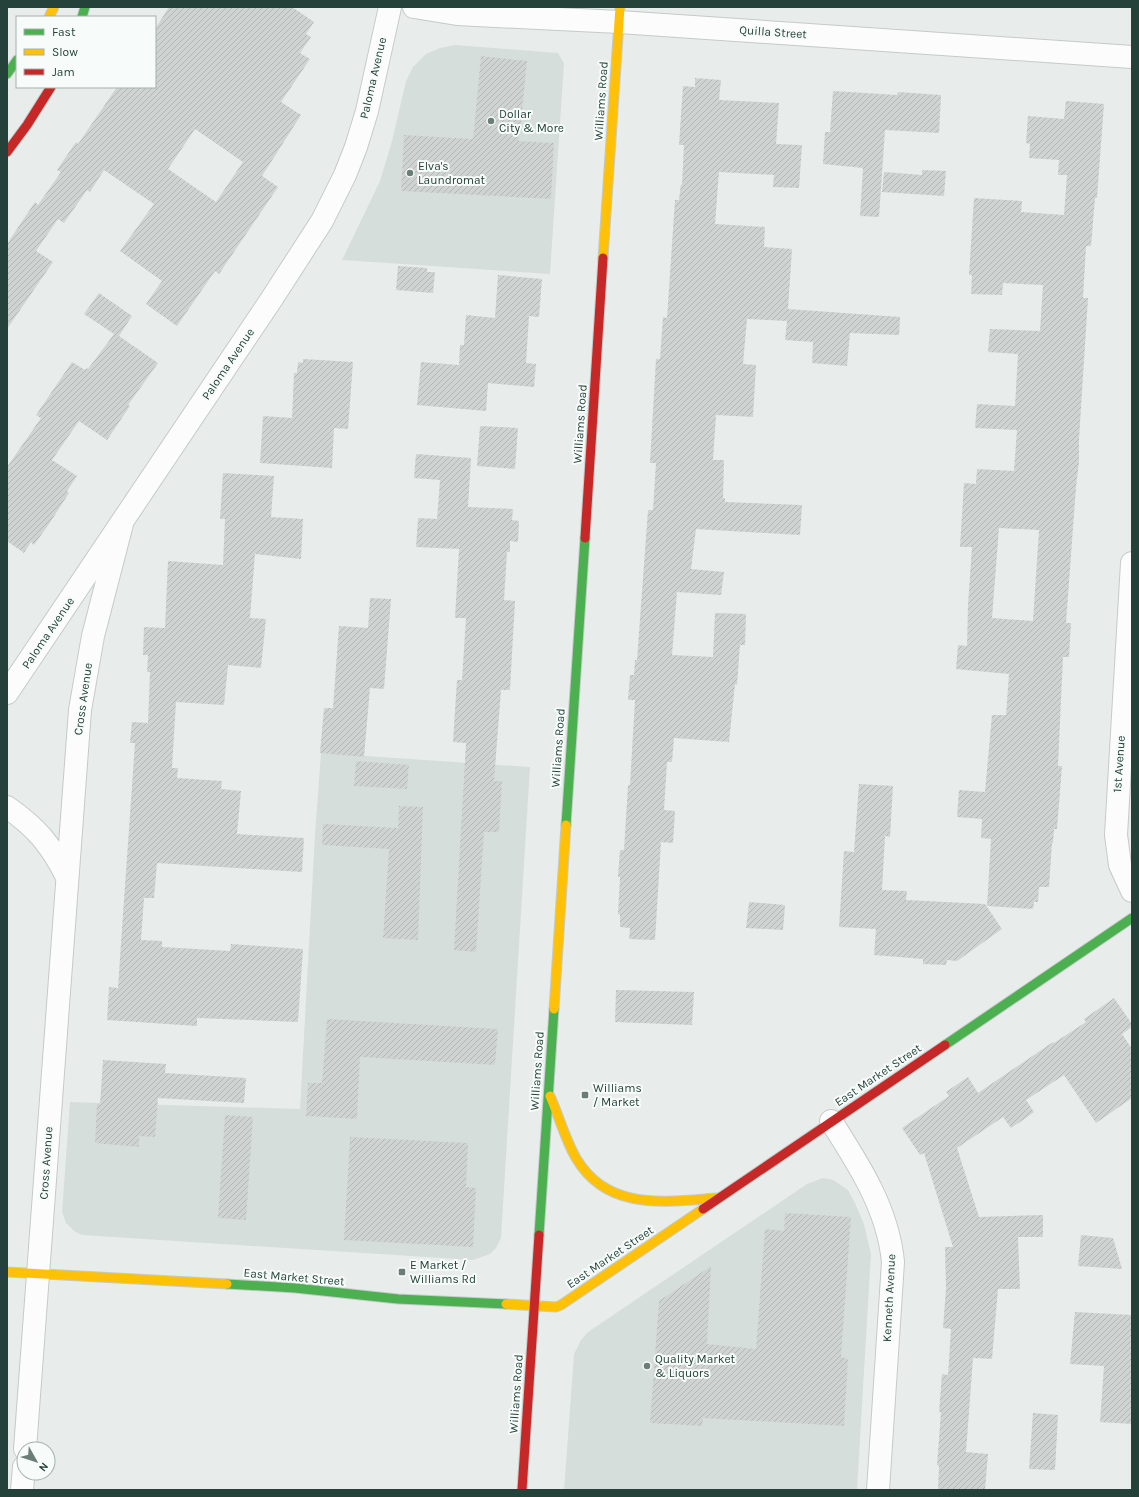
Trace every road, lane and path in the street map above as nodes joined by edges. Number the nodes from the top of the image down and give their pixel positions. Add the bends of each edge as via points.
1 (54, 7) edge
2 (390, 7) edge
3 (414, 7) edge
4 (619, 14) edge
5 (50, 16) edge
6 (1132, 57) edge
7 (16, 61) edge
8 (7, 74) edge
9 (50, 88) edge
10 (16, 125) dead end
11 (27, 125) junction
12 (7, 152) edge
13 (122, 524) junction
14 (1132, 563) edge
15 (7, 693) edge
16 (7, 807) edge
17 (67, 877) junction
18 (1132, 892) edge
19 (1132, 918) edge
20 (548, 1090) junction
21 (831, 1121) junction
22 (717, 1198) junction
23 (7, 1272) edge
24 (38, 1275) junction
25 (534, 1307) junction
26 (26, 1441) edge
27 (522, 1490) edge
28 (878, 1490) edge

1 - 5 main road
2 - 13 street, Paloma Avenue via 356,147 325,216 313,238
3 - 4 street, Quilla Street via 456,14
4 - 6 street, Quilla Street
4 - 20 main road, Williams Road
7 - 8 main road
9 - 11 main road
10 - 11 main road
11 - 12 main road
13 - 15 street, Paloma Avenue
13 - 17 street, Cross Avenue via 97,619 80,710
14 - 18 street, 1st Avenue via 1116,835 1120,865
16 - 17 street via 48,843
17 - 24 street, Cross Avenue
19 - 21 main road, East Market Street
20 - 22 main road via 577,1160 604,1188 614,1194 640,1201
20 - 25 main road, Williams Road
21 - 22 main road, East Market Street
21 - 28 street, Kenneth Avenue via 871,1188 891,1244 893,1262
22 - 25 main road, East Market Street via 561,1305
23 - 24 main road, East Market Street
24 - 25 main road, East Market Street via 295,1288 398,1299
24 - 26 street, Cross Avenue
25 - 27 main road, Williams Road

